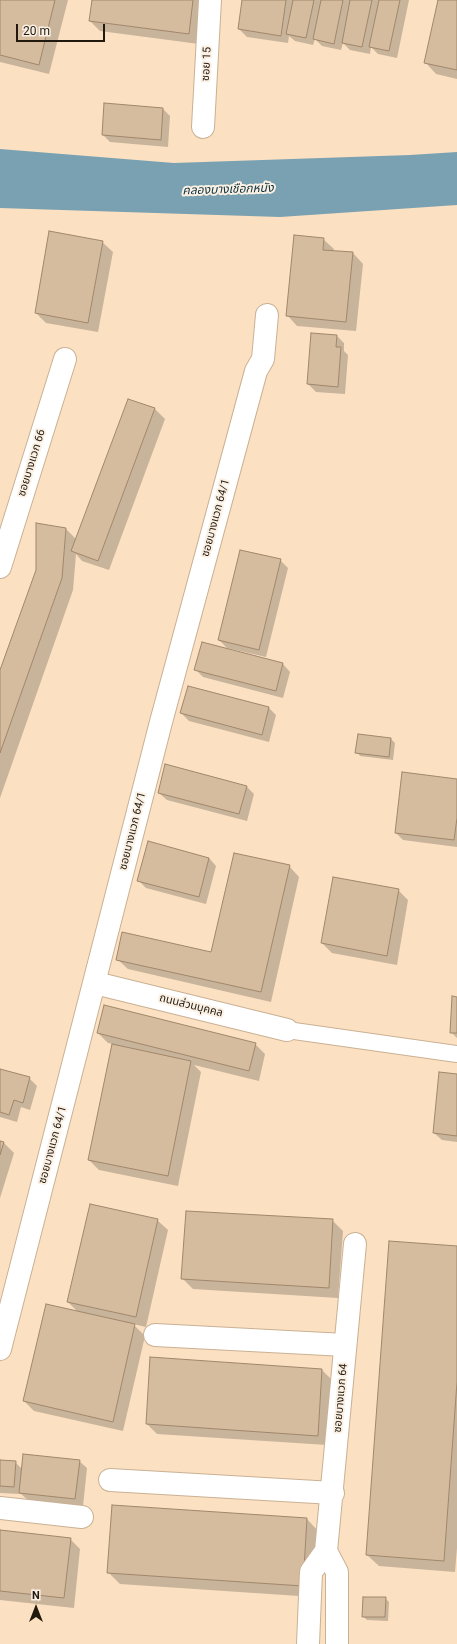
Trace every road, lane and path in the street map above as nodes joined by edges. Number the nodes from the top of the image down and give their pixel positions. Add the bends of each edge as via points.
1 (210, 0) edge
2 (203, 127) dead end
3 (267, 315) dead end
4 (65, 359) dead end
5 (0, 567) edge
6 (95, 983) junction
7 (287, 1030) joint
8 (457, 1054) edge
9 (355, 1244) dead end
10 (155, 1335) dead end
11 (345, 1345) junction
12 (0, 1349) edge
13 (110, 1480) dead end
14 (333, 1493) junction
15 (0, 1508) edge
16 (82, 1517) dead end
17 (326, 1551) junction
18 (308, 1644) edge
19 (337, 1644) edge

1 - 2 street, ซอย 15
3 - 6 street, ซอยบางแวก 64/1 via 263,359 256,371 181,645
4 - 5 street, ซอยบางแวก 66
6 - 7 street, ถนนส่วนบุคคล
6 - 12 street, ซอยบางแวก 64/1
7 - 8 lane
9 - 11 street, ซอยบางแวก 64
10 - 11 street
11 - 14 street, ซอยบางแวก 64
13 - 14 street
14 - 17 street, ซอยบางแวก 64
15 - 16 street
17 - 18 street, ซอยบางแวก 64 via 311,1572
17 - 19 street via 337,1572

